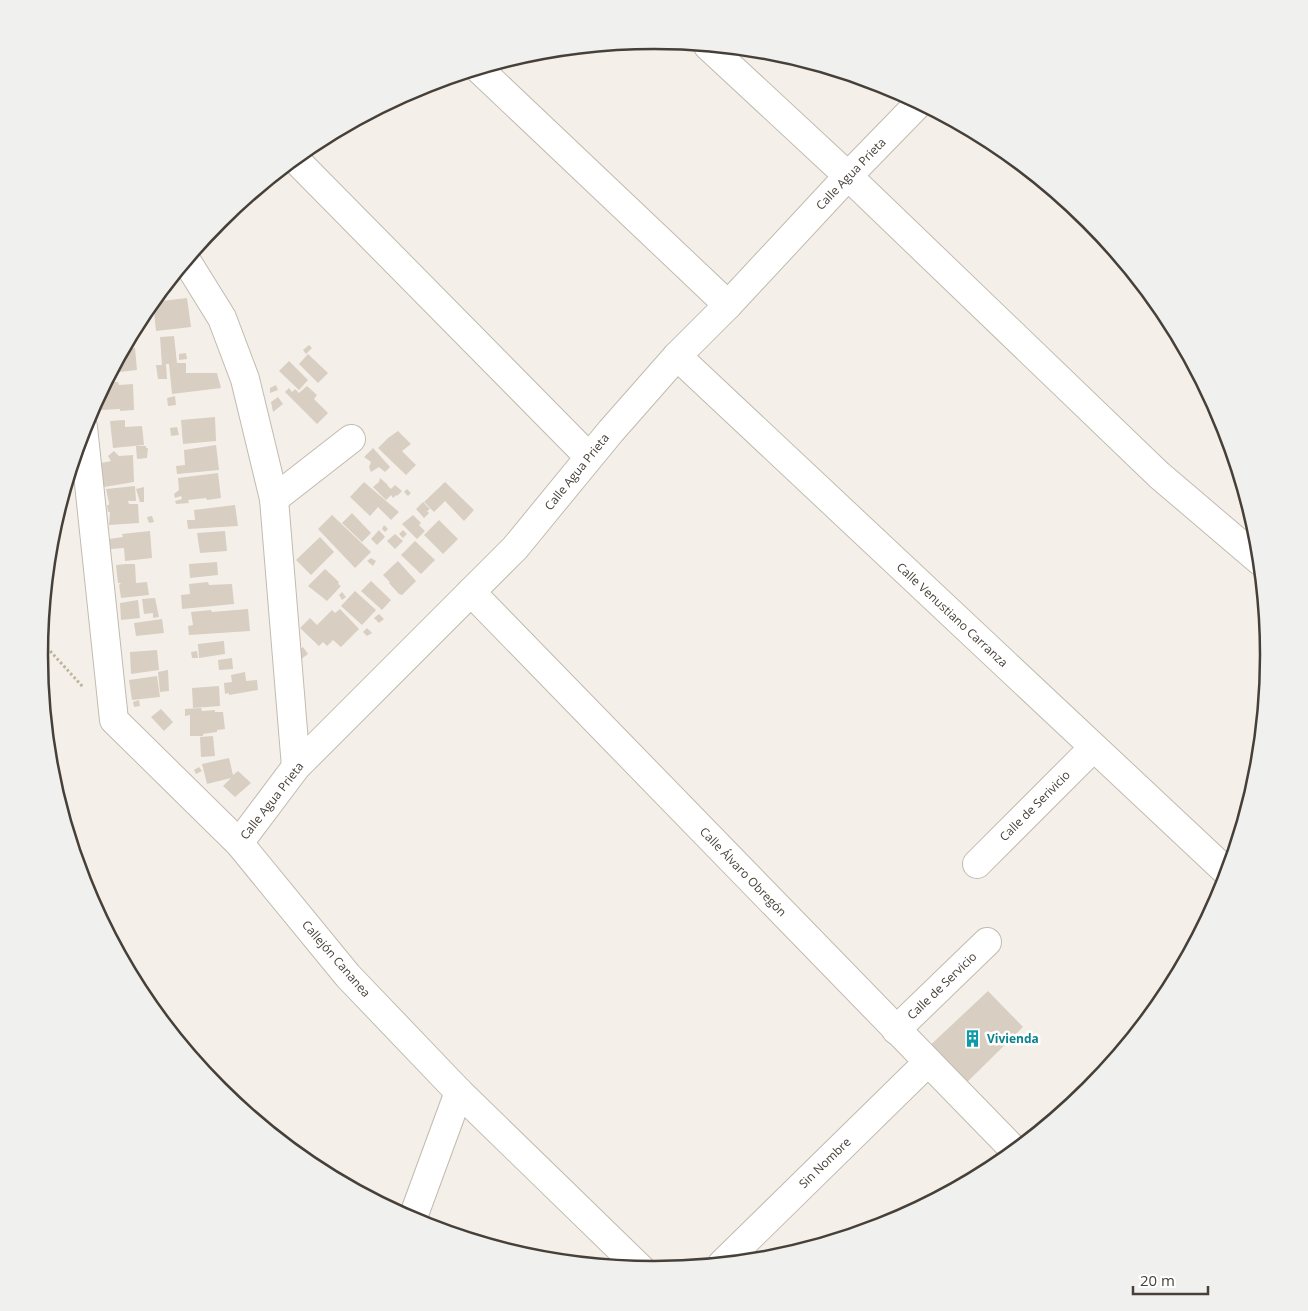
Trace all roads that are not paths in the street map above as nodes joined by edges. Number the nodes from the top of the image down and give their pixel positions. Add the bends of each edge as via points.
1 (715, 52) edge
2 (483, 74) edge
3 (914, 108) edge
4 (300, 164) edge
5 (848, 176) junction
6 (190, 266) edge
7 (728, 305) junction
8 (676, 356) junction
9 (351, 439) dead end
10 (85, 447) edge
11 (589, 457) junction
12 (274, 499) junction
13 (1252, 554) edge
14 (471, 592) junction
15 (1093, 748) junction
16 (296, 767) junction
17 (239, 843) junction
18 (977, 864) dead end
19 (1222, 866) edge
20 (987, 942) dead end
21 (896, 1030) junction
22 (928, 1062) junction
23 (459, 1092) junction
24 (1010, 1146) edge
25 (415, 1213) edge
26 (729, 1257) edge
27 (633, 1261) edge

1 - 5 street
2 - 7 street
3 - 5 street, Calle Agua Prieta
4 - 11 street
5 - 7 street, Calle Agua Prieta
5 - 13 street via 1159,475
6 - 12 street via 222,318 245,378
7 - 8 street, Calle Agua Prieta
8 - 11 street, Calle Agua Prieta
8 - 15 street, Calle Venustiano Carranza
9 - 12 street
10 - 17 street, Callejón Cananea via 114,720
11 - 14 street, Calle Agua Prieta via 515,548
12 - 16 street
14 - 16 street, Calle Agua Prieta
14 - 21 street, Calle Álvaro Obregón
15 - 18 street, Calle de Serivicio
15 - 19 street, Calle Venustiano Carranza
16 - 17 street, Calle Agua Prieta
17 - 23 street, Callejón Cananea via 348,976
20 - 21 street, Calle de Servicio
21 - 22 street, Calle Álvaro Obregón
22 - 24 street, Calle Álvaro Obregón
22 - 26 street, Sin Nombre
23 - 25 street
23 - 27 street, Callejón Cananea

